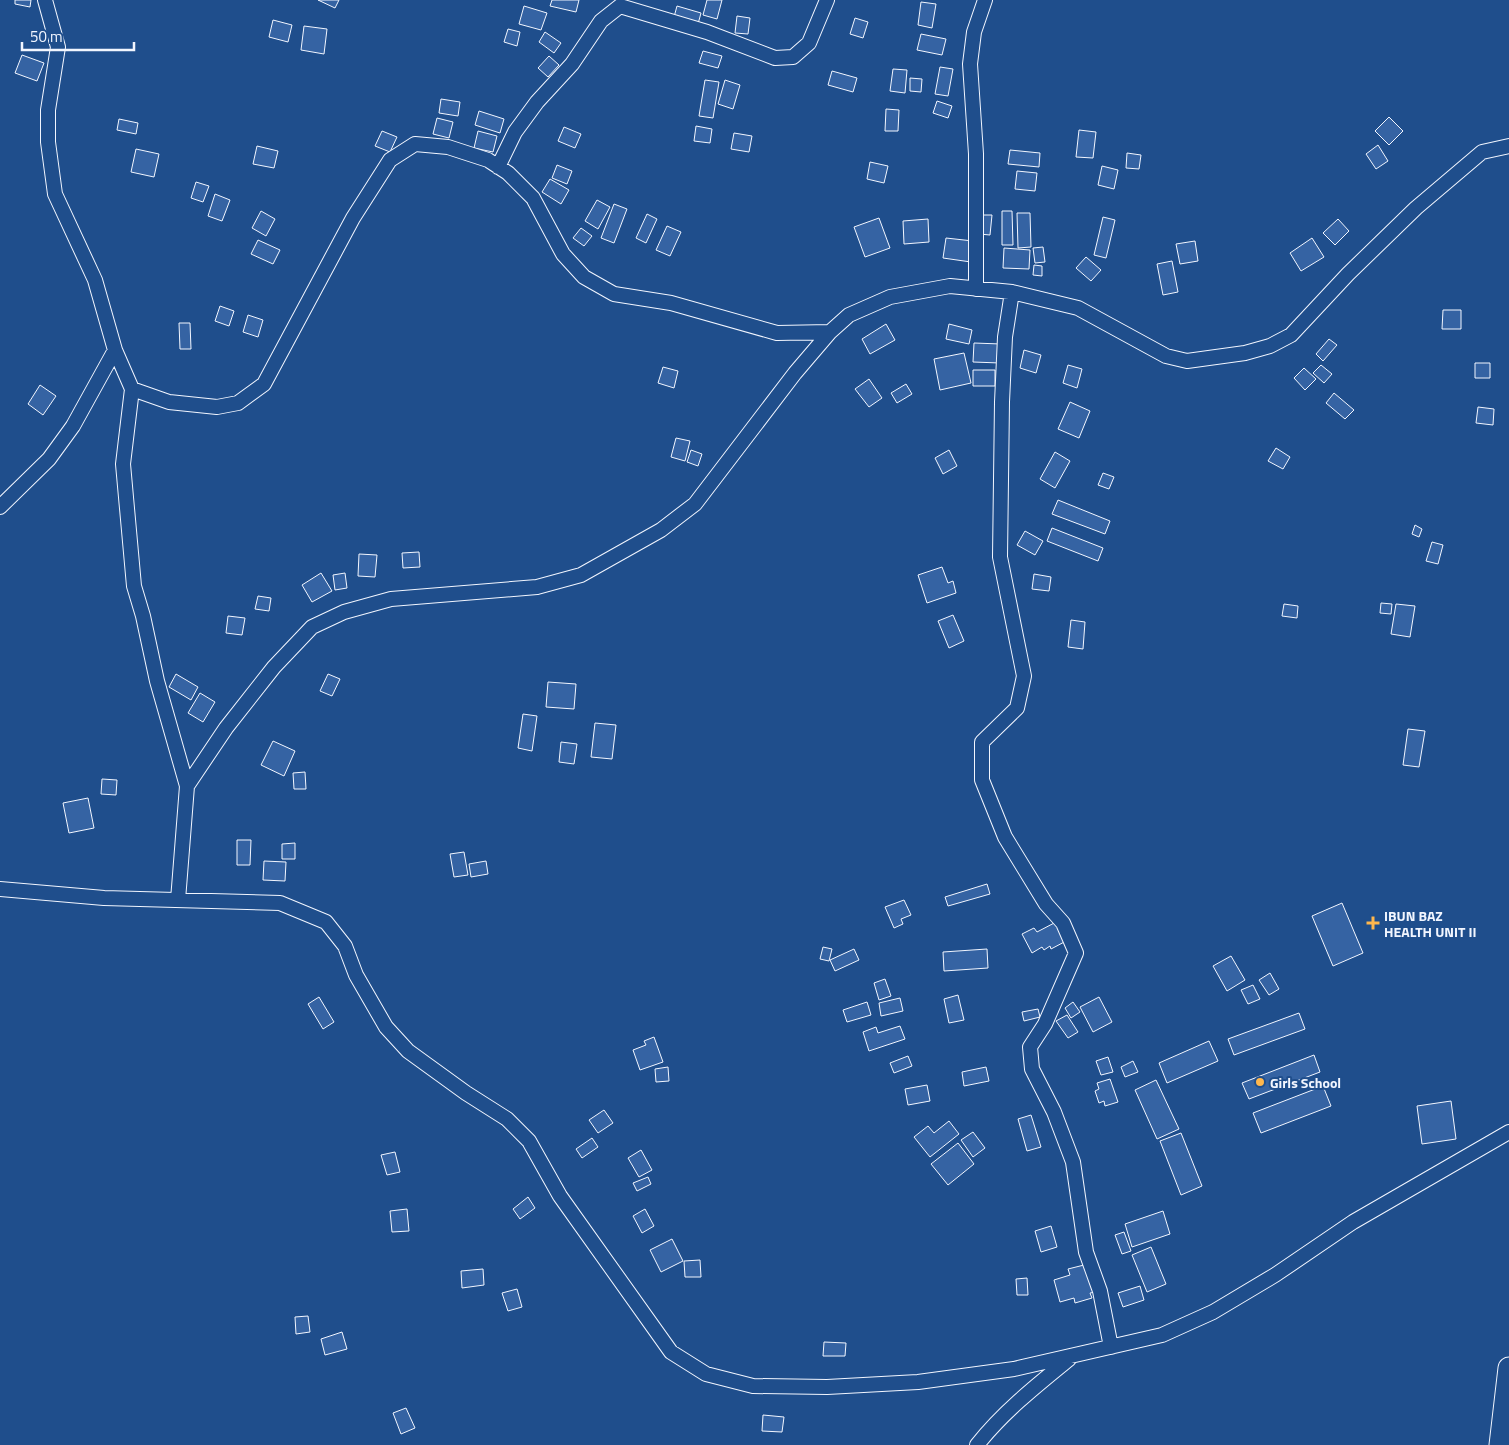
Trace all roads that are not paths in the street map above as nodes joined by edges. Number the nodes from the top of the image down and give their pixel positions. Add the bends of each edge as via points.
1 (45, 0) edge
2 (827, 0) edge
3 (985, 0) edge
4 (1509, 146) edge
5 (498, 167) junction
6 (976, 289) junction
7 (1012, 292) junction
8 (830, 332) junction
9 (115, 350) junction
10 (132, 389) junction
11 (0, 508) edge
12 (187, 786) junction
13 (0, 888) edge
14 (178, 900) junction
15 (1509, 1132) edge
16 (1111, 1347) junction
17 (1072, 1356) junction
18 (1509, 1368) edge
19 (977, 1445) edge
20 (1500, 1445) edge

1 - 9 street via 58,47 48,110 48,142 55,194 95,280
2 - 5 street via 809,44 793,57 775,58 690,26 620,6 601,21 572,64 537,102 515,132
3 - 6 street via 974,32 970,64 976,154
4 - 7 street via 1482,152 1416,208 1348,274 1292,335 1270,346 1187,361 1166,356 1078,308
5 - 8 street via 532,198 568,260 584,277 614,294 671,303 777,333
5 - 10 street via 488,160 448,147 415,144 390,160 353,218 264,384 238,403 217,407 169,402
6 - 7 street
6 - 8 street via 950,286 890,297 849,315
7 - 16 street via 1004,356 1000,557 1024,676 1016,708 982,742 982,780 1005,837 1046,904 1063,923 1076,953 1045,1024 1030,1047 1032,1069 1054,1112 1073,1162 1086,1252 1100,1291
8 - 12 street via 695,504 661,530 581,575 537,587 392,599 344,612 312,627 274,667 226,728
9 - 10 street
9 - 11 street via 68,433 49,459
10 - 12 street via 123,464 134,586
12 - 14 street
13 - 14 street via 104,898
14 - 17 street via 280,903 326,922 345,946 356,975 386,1027 408,1051 507,1119 530,1141 560,1196 671,1352 706,1374 753,1386 918,1382 1014,1370
15 - 16 street via 1353,1222 1276,1275 1214,1312 1162,1335
16 - 17 street
17 - 19 street via 1032,1390
18 - 20 main road

